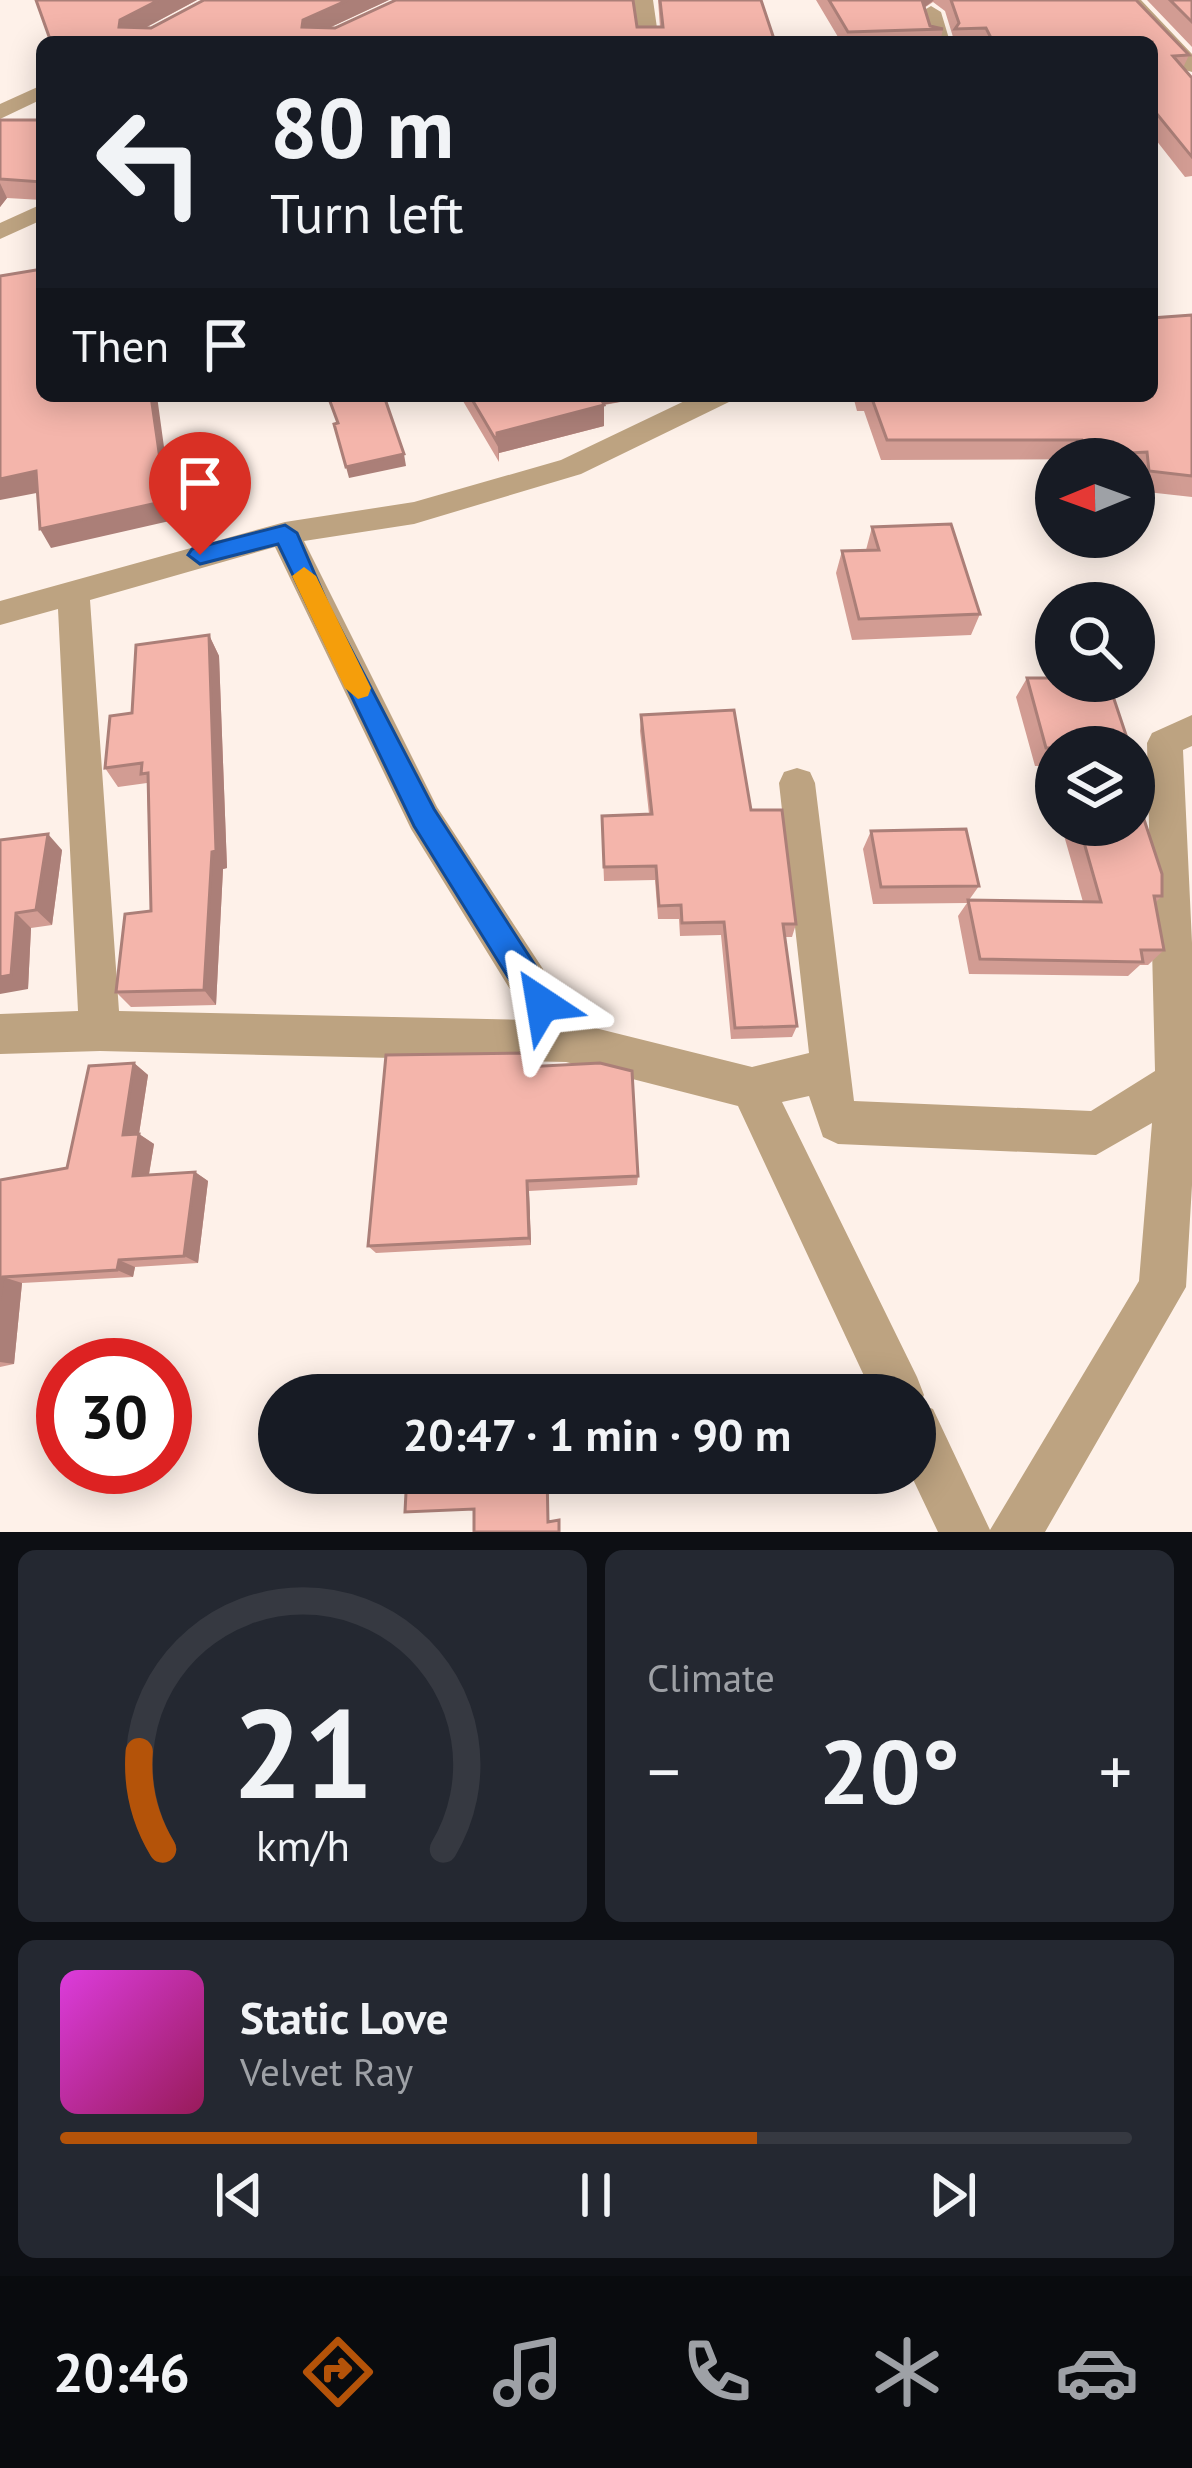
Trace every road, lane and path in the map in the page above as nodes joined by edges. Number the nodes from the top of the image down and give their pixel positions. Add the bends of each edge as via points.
1 (643, 0) edge
2 (1130, 0) edge
3 (931, 12) edge
4 (649, 36) edge
5 (938, 36) edge
6 (1192, 67) edge
7 (36, 94) edge
8 (0, 112) edge
9 (36, 214) edge
10 (0, 232) edge
11 (706, 402) edge
12 (285, 533) junction
13 (73, 589) junction
14 (0, 613) edge
15 (1192, 729) edge
16 (797, 783) dead end
17 (100, 1030) junction
18 (0, 1034) edge
19 (566, 1041) junction
20 (1185, 1086) edge
21 (752, 1088) junction
22 (838, 1122) junction
23 (889, 1374) edge
24 (936, 1471) edge
25 (965, 1532) edge
26 (1016, 1532) edge

1 - 4 street
2 - 6 street
3 - 5 street
7 - 8 street
9 - 10 street
11 - 12 street via 571,467 414,513
12 - 13 street
12 - 19 street via 424,818
13 - 14 street
13 - 17 street
15 - 20 street via 1165,743
16 - 22 street
17 - 18 street
17 - 19 street
19 - 21 street
20 - 22 street via 1096,1133
20 - 26 street via 1162,1287
21 - 22 street via 823,1071
21 - 23 street
24 - 25 street

